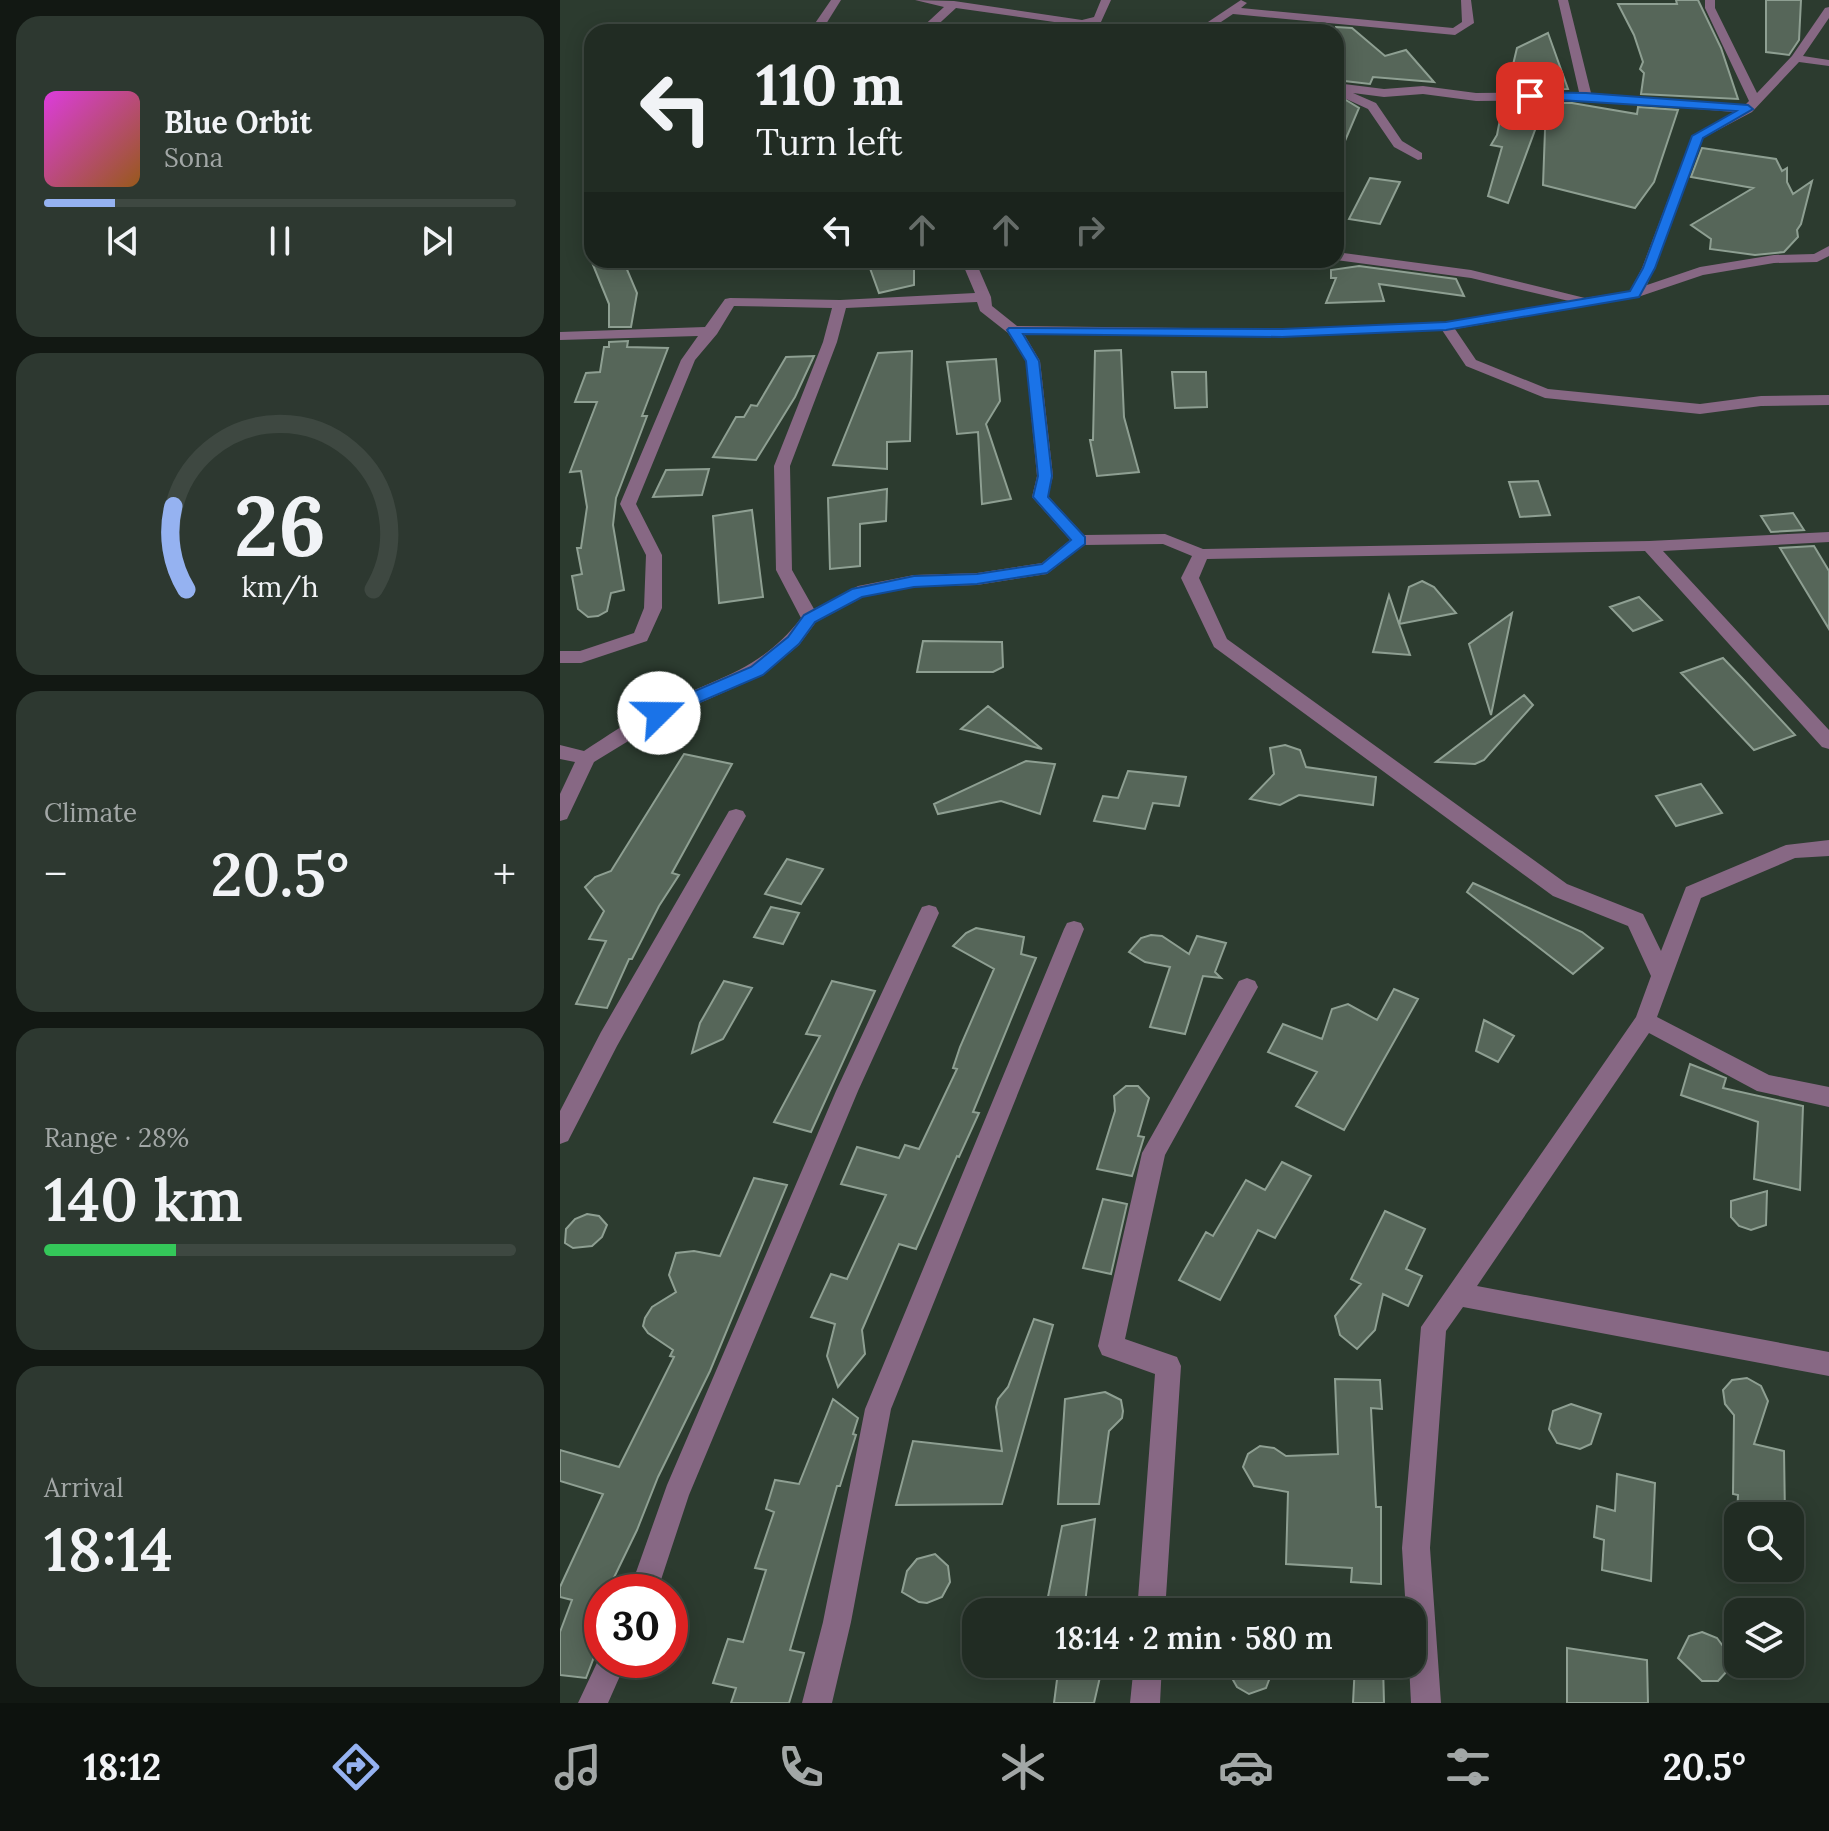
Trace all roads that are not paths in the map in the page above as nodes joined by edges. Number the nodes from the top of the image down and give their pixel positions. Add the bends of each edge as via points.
1 (836, 0) edge
2 (920, 0) edge
3 (1106, 0) edge
4 (1244, 0) edge
5 (1466, 0) edge
6 (1563, 0) edge
7 (1710, 0) edge
8 (954, 4) junction
9 (1012, 6) edge
10 (1829, 10) edge
11 (1233, 11) junction
12 (1092, 22) junction
13 (820, 24) edge
14 (932, 24) edge
15 (1096, 24) edge
16 (1212, 24) edge
17 (1796, 58) junction
18 (1829, 63) edge
19 (1344, 90) edge
20 (1344, 94) edge
21 (1586, 96) junction
22 (1751, 104) junction
23 (1418, 156) dead end
24 (1829, 250) edge
25 (1344, 257) edge
26 (971, 268) edge
27 (1635, 294) junction
28 (984, 297) junction
29 (1589, 301) junction
30 (840, 304) junction
31 (1446, 326) junction
32 (1014, 330) junction
33 (712, 331) junction
34 (560, 336) edge
35 (1829, 400) edge
36 (1829, 537) edge
37 (1080, 540) junction
38 (1649, 546) junction
39 (1201, 554) junction
40 (810, 618) junction
41 (560, 657) edge
42 (1829, 742) edge
43 (560, 752) edge
44 (587, 758) junction
45 (560, 814) edge
46 (736, 816) dead end
47 (1829, 848) edge
48 (929, 913) dead end
49 (1074, 929) dead end
50 (1662, 976) junction
51 (1247, 987) dead end
52 (1645, 1021) junction
53 (1829, 1097) edge
54 (560, 1134) edge
55 (1458, 1294) junction
56 (1829, 1364) edge
57 (649, 1574) edge
58 (1152, 1598) edge
59 (605, 1678) edge
60 (1147, 1678) edge
61 (593, 1703) edge
62 (817, 1703) edge
63 (1145, 1703) edge
64 (1426, 1703) edge

1 - 13 street
2 - 8 street
3 - 12 street via 1103,14
4 - 11 street
5 - 11 street via 1468,23 1455,32 1316,14
6 - 21 street
7 - 22 street
8 - 9 street
8 - 14 street
9 - 12 street via 1069,22
10 - 17 street
11 - 16 street
12 - 15 street
17 - 18 street
17 - 22 street
19 - 21 street
20 - 23 street via 1372,106 1398,144
21 - 22 street
22 - 27 street via 1698,136
24 - 27 street via 1817,258 1700,271
25 - 29 street via 1471,274
26 - 28 street
27 - 29 street
28 - 30 street
28 - 32 street via 985,308
29 - 31 street
30 - 33 street via 730,302
30 - 40 street via 782,466 784,570
31 - 32 street via 1282,333
31 - 35 street via 1471,363 1545,393 1700,409
32 - 37 street via 1033,361 1045,476 1040,497
33 - 34 street
33 - 41 street via 688,360 628,504 654,555 653,608 641,637 581,657
36 - 38 street
37 - 39 street via 1165,539
37 - 40 street via 1047,568 858,592
38 - 39 street
38 - 42 street
39 - 50 street via 1190,578 1220,643 1560,890 1636,920
40 - 44 street via 793,641 757,671 659,713
43 - 44 street
44 - 45 street
46 - 54 street
47 - 50 street via 1793,850 1693,893
48 - 57 street via 847,1091 676,1494
49 - 62 street via 878,1409
50 - 52 street
51 - 58 street via 1154,1153 1111,1346 1168,1366
52 - 53 street via 1765,1084
52 - 55 street
55 - 56 street
55 - 64 street via 1434,1327 1416,1548
59 - 61 street
60 - 63 street

